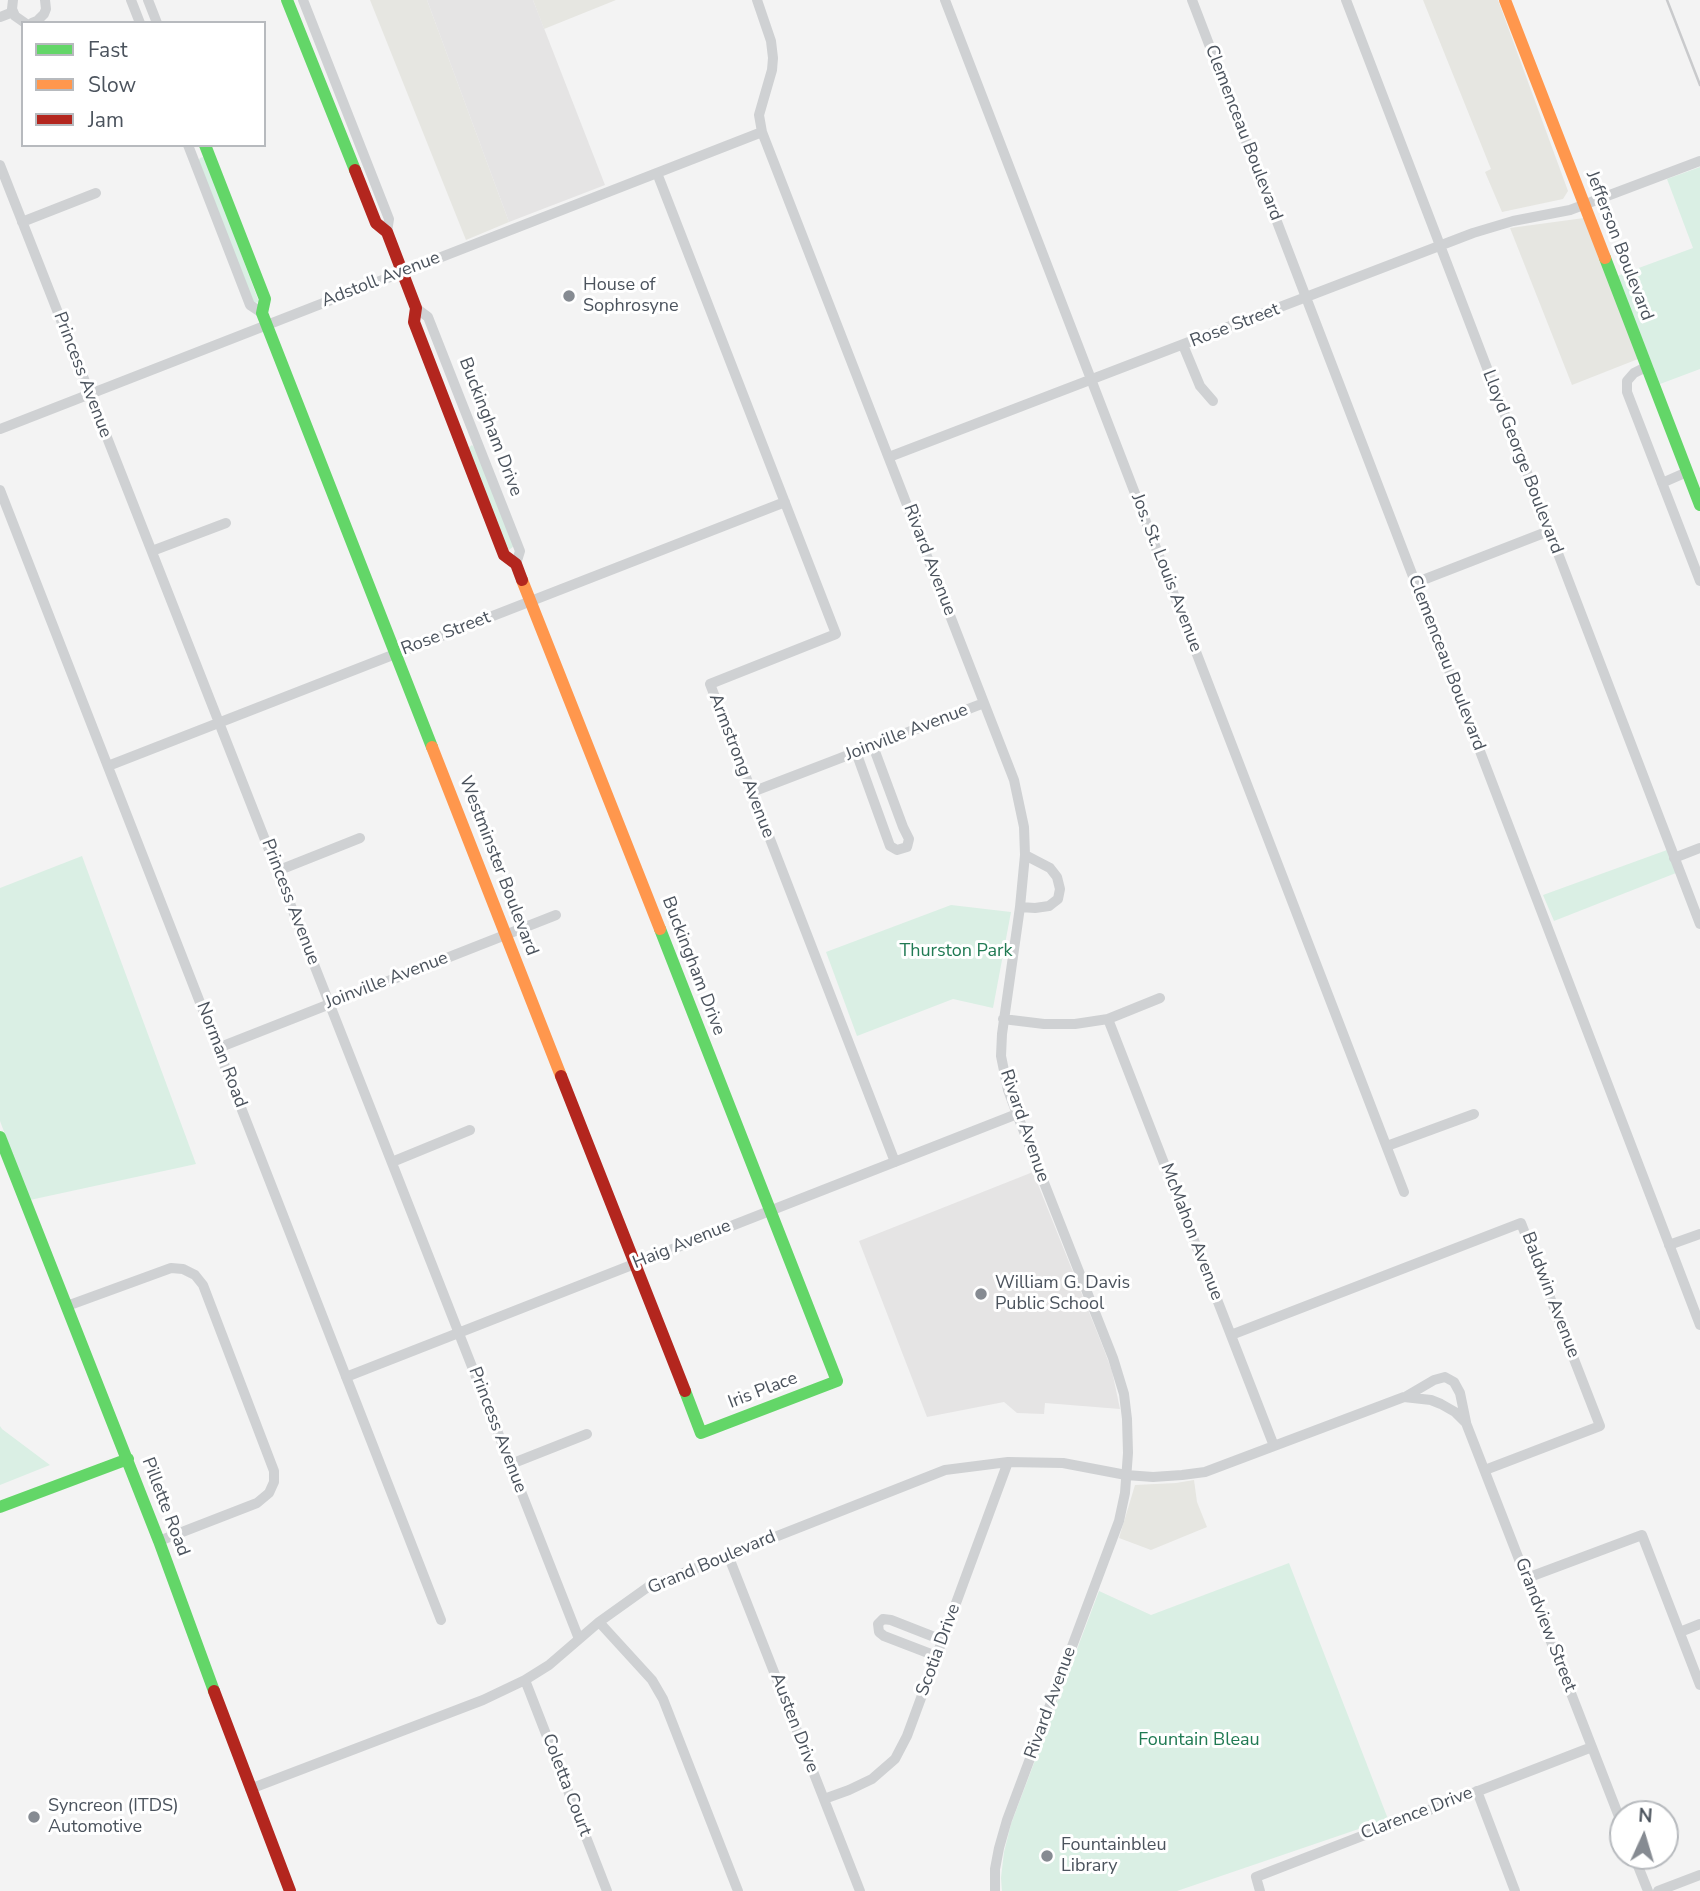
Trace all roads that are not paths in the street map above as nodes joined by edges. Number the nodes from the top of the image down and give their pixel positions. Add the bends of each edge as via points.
1 (13, 0) edge
2 (45, 0) edge
3 (131, 0) edge
4 (148, 0) edge
5 (288, 0) edge
6 (303, 0) edge
7 (757, 0) edge
8 (945, 0) edge
9 (1192, 0) edge
10 (1346, 0) edge
11 (1505, 0) edge
12 (13, 12) junction
13 (0, 18) edge
14 (21, 21) edge
15 (37, 21) edge
16 (138, 21) edge
17 (155, 21) edge
18 (762, 132) junction
19 (189, 147) edge
20 (206, 147) edge
21 (1700, 161) edge
22 (0, 166) edge
23 (657, 173) junction
24 (96, 193) dead end
25 (1584, 205) junction
26 (22, 222) junction
27 (387, 232) junction
28 (1439, 246) junction
29 (402, 272) junction
30 (1307, 298) junction
31 (265, 319) junction
32 (1183, 345) junction
33 (1647, 367) junction
34 (1092, 380) junction
35 (90, 394) junction
36 (1213, 401) dead end
37 (0, 429) edge
38 (889, 457) junction
39 (1687, 472) junction
40 (1662, 483) junction
41 (0, 490) edge
42 (785, 502) junction
43 (1700, 505) edge
44 (226, 523) dead end
45 (1549, 531) junction
46 (152, 551) junction
47 (1700, 582) edge
48 (1416, 583) junction
49 (531, 601) junction
50 (396, 653) junction
51 (984, 704) junction
52 (219, 722) junction
53 (873, 746) junction
54 (856, 752) junction
55 (108, 765) junction
56 (752, 792) junction
57 (360, 838) dead end
58 (1700, 848) edge
59 (1025, 855) junction
60 (1674, 858) junction
61 (277, 871) junction
62 (1020, 907) junction
63 (556, 915) dead end
64 (1700, 925) edge
65 (506, 935) junction
66 (1160, 998) dead end
67 (330, 1004) junction
68 (1003, 1019) junction
69 (1108, 1019) junction
70 (218, 1048) junction
71 (1017, 1114) junction
72 (1474, 1114) dead end
73 (470, 1130) dead end
74 (0, 1137) edge
75 (1387, 1146) junction
76 (392, 1162) junction
77 (895, 1162) junction
78 (1405, 1192) dead end
79 (770, 1210) junction
80 (1700, 1234) edge
81 (1670, 1245) junction
82 (635, 1264) junction
83 (67, 1306) junction
84 (1700, 1325) edge
85 (459, 1333) junction
86 (1231, 1335) junction
87 (346, 1377) junction
88 (837, 1381) joint
89 (1404, 1397) junction
90 (1466, 1423) junction
91 (701, 1433) joint
92 (587, 1434) dead end
93 (1274, 1446) junction
94 (128, 1459) junction
95 (1008, 1462) junction
96 (511, 1464) junction
97 (1485, 1470) junction
98 (1126, 1475) junction
99 (0, 1507) edge
100 (159, 1541) junction
101 (728, 1555) junction
102 (1527, 1578) junction
103 (441, 1620) dead end
104 (599, 1622) junction
105 (1700, 1624) edge
106 (1679, 1632) junction
107 (579, 1639) junction
108 (942, 1640) junction
109 (936, 1656) junction
110 (525, 1680) junction
111 (1700, 1685) edge
112 (1592, 1747) junction
113 (250, 1789) junction
114 (1477, 1791) junction
115 (824, 1799) junction
116 (1613, 1800) edge
117 (1640, 1870) edge
118 (1700, 1875) edge
119 (290, 1891) edge
120 (607, 1891) edge
121 (738, 1891) edge
122 (860, 1891) edge
123 (995, 1891) edge
124 (1260, 1891) edge
125 (1515, 1891) edge
126 (1648, 1891) edge
127 (1658, 1891) edge

1 - 12 street
2 - 15 street via 46,9
3 - 16 street
4 - 17 street
5 - 27 street, Buckingham Drive via 376,223
6 - 27 street, Buckingham Drive via 389,219
7 - 18 street, Rivard Avenue via 772,58 759,115
8 - 34 street, Jos. St. Louis Avenue
9 - 30 street, Clemenceau Boulevard
10 - 28 street, Lloyd George Boulevard
11 - 25 street, Jefferson Boulevard
12 - 13 street
12 - 14 street
18 - 23 street, Adstoll Avenue
18 - 38 street, Rivard Avenue
19 - 31 street, Westminster Boulevard via 250,305
20 - 31 street, Westminster Boulevard via 265,299
21 - 25 street, Rose Street
22 - 26 street, Princess Avenue
23 - 29 street, Adstoll Avenue
23 - 42 street, Armstrong Avenue
24 - 26 street
25 - 28 street, Rose Street
25 - 33 street, Jefferson Boulevard
26 - 35 street, Princess Avenue
27 - 29 street, Buckingham Drive
28 - 30 street, Rose Street
28 - 45 street, Lloyd George Boulevard
29 - 31 street, Adstoll Avenue
29 - 49 street, Buckingham Drive via 416,308 414,322 504,555 516,564
30 - 32 street, Rose Street
30 - 48 street, Clemenceau Boulevard
31 - 35 street, Adstoll Avenue
31 - 50 street, Westminster Boulevard
32 - 34 street, Rose Street
32 - 36 street via 1200,386
33 - 39 street, Jefferson Boulevard
33 - 40 street via 1634,373 1627,392
34 - 38 street, Rose Street
34 - 75 street, Jos. St. Louis Avenue
35 - 37 street, Adstoll Avenue
35 - 46 street, Princess Avenue
38 - 51 street, Rivard Avenue
39 - 40 street
39 - 43 street, Jefferson Boulevard
40 - 47 street
41 - 55 street, Norman Road
42 - 49 street, Rose Street
42 - 56 street, Armstrong Avenue via 836,634 710,684
44 - 46 street
45 - 48 street
45 - 60 street, Lloyd George Boulevard
46 - 52 street, Princess Avenue
48 - 81 street, Clemenceau Boulevard
49 - 50 street, Rose Street
49 - 79 street, Buckingham Drive
50 - 52 street, Rose Street
50 - 65 street, Westminster Boulevard
51 - 53 street, Joinville Avenue
51 - 59 street, Rivard Avenue via 1014,780
52 - 55 street, Rose Street
52 - 61 street, Princess Avenue
53 - 54 street, Joinville Avenue
53 - 54 street via 909,839 907,847 898,850 890,846
54 - 56 street, Joinville Avenue
55 - 70 street, Norman Road
56 - 77 street, Armstrong Avenue
57 - 61 street
58 - 60 street
59 - 62 street, Rivard Avenue
59 - 62 street via 1050,868 1060,889 1058,899 1049,906
60 - 64 street, Lloyd George Boulevard
61 - 67 street, Princess Avenue
62 - 68 street, Rivard Avenue
63 - 65 street, Joinville Avenue
65 - 67 street, Joinville Avenue
65 - 82 street, Westminster Boulevard
66 - 69 street
67 - 70 street, Joinville Avenue
67 - 76 street, Princess Avenue
68 - 69 street via 1044,1024
68 - 71 street, Rivard Avenue via 1000,1056
69 - 86 street, McMahon Avenue
70 - 87 street, Norman Road
71 - 77 street, Haig Avenue
71 - 98 street, Rivard Avenue via 1124,1394
72 - 75 street
73 - 76 street
74 - 83 street, Pillette Road
75 - 78 street, Jos. St. Louis Avenue
76 - 85 street, Princess Avenue
77 - 79 street, Haig Avenue
79 - 82 street, Haig Avenue
79 - 88 street, Buckingham Drive
80 - 81 street
81 - 84 street, Clemenceau Boulevard
82 - 85 street, Haig Avenue
82 - 91 street, Westminster Boulevard
83 - 94 street, Pillette Road
83 - 100 street via 170,1268 195,1275 203,1285 274,1471 274,1482 257,1503
85 - 87 street, Haig Avenue
85 - 96 street, Princess Avenue
86 - 93 street, McMahon Avenue
86 - 97 street, Baldwin Avenue via 1521,1223 1600,1426
87 - 103 street, Norman Road
88 - 91 street, Iris Place
89 - 90 street via 1441,1404
89 - 90 street, Grandview Street via 1445,1377 1460,1393
89 - 93 street, Grandview Street
90 - 97 street, Grandview Street
92 - 96 street
93 - 98 street, Grandview Street via 1205,1472
94 - 99 street
94 - 100 street, Pillette Road
95 - 98 street, Grand Boulevard via 1063,1463
95 - 101 street, Grand Boulevard via 945,1470
95 - 108 street, Scotia Drive
96 - 107 street, Princess Avenue
97 - 102 street, Grandview Street
98 - 123 street, Rivard Avenue via 1119,1521 1007,1820 995,1869
100 - 113 street, Pillette Road
101 - 104 street, Grand Boulevard via 648,1587
101 - 115 street, Austen Drive
102 - 106 street via 1642,1535
102 - 112 street, Grandview Street
104 - 107 street, Grand Boulevard
104 - 121 street via 652,1680 663,1699
105 - 106 street
106 - 111 street
107 - 110 street, Grand Boulevard
108 - 109 street, Scotia Drive
108 - 109 street via 891,1620 878,1624 884,1636
109 - 115 street, Scotia Drive via 895,1759 872,1779
110 - 113 street, Grand Boulevard
110 - 120 street, Coletta Court
112 - 114 street, Clarence Drive
112 - 116 street, Grandview Street
113 - 119 street, Pillette Road
114 - 124 street, Clarence Drive via 1256,1877
114 - 125 street
115 - 122 street, Austen Drive
117 - 126 street
118 - 127 street

